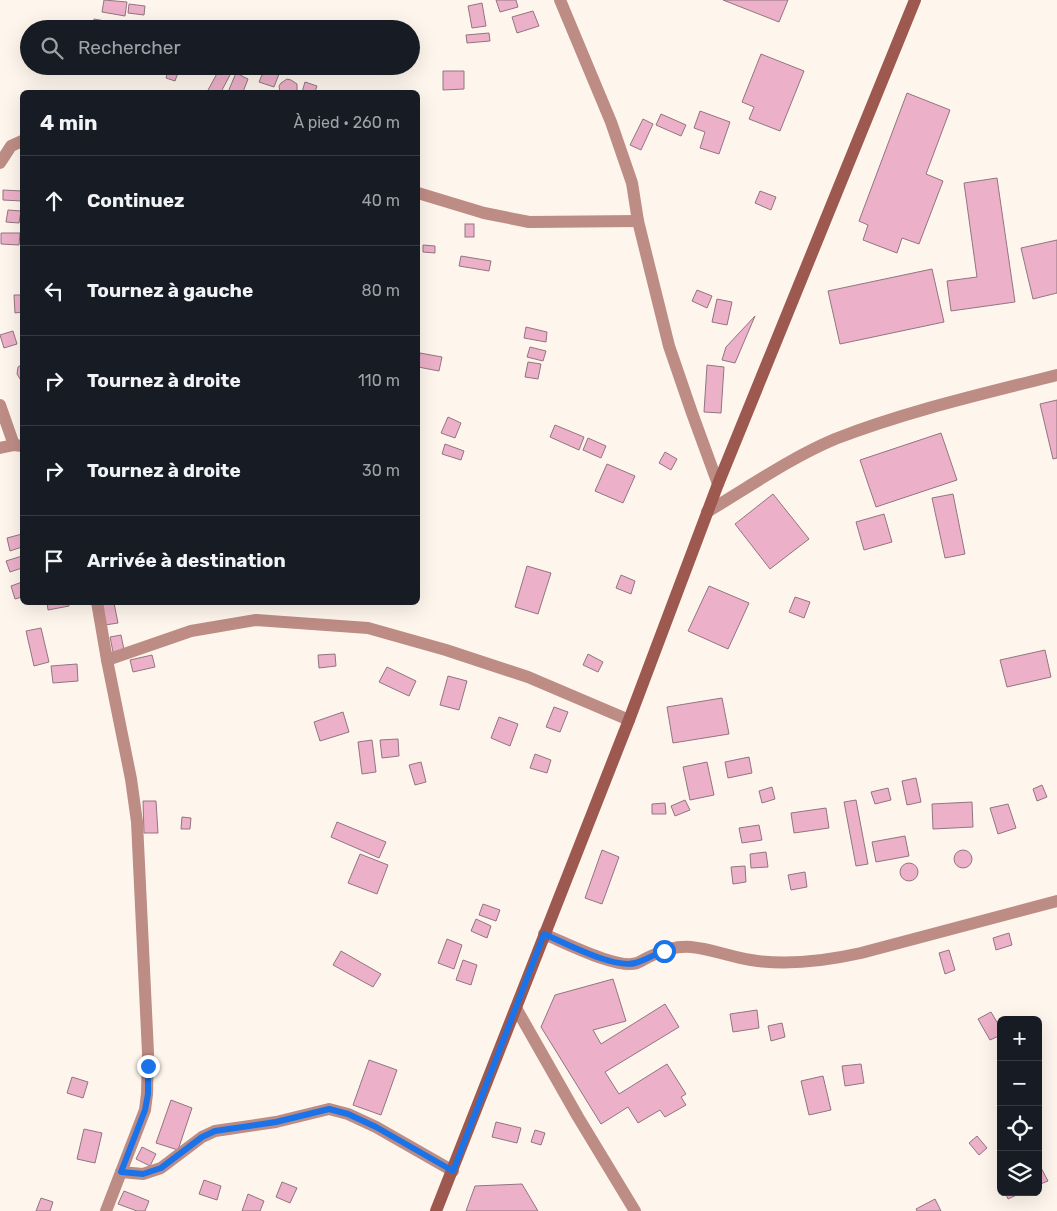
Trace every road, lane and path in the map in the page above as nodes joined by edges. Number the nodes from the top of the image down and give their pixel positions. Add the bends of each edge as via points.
1 (560, 0) edge
2 (915, 0) edge
3 (20, 142) edge
4 (0, 163) edge
5 (420, 194) edge
6 (638, 221) junction
7 (1057, 375) edge
8 (0, 405) edge
9 (18, 445) edge
10 (0, 448) edge
11 (718, 484) junction
12 (707, 512) junction
13 (98, 605) edge
14 (107, 660) junction
15 (629, 720) junction
16 (1057, 902) edge
17 (544, 934) junction
18 (516, 1008) junction
19 (453, 1171) junction
20 (121, 1172) junction
21 (106, 1211) edge
22 (436, 1211) edge
23 (635, 1211) edge

1 - 6 street via 611,122 632,183
2 - 11 street
3 - 4 street via 11,146
5 - 6 street via 484,213 529,222
6 - 11 street via 669,346
7 - 12 street via 915,411 834,440 788,462
8 - 9 street
9 - 10 street
11 - 12 street
12 - 15 street
13 - 14 street
14 - 15 street via 191,631 256,620 368,628 528,677
14 - 20 street via 137,822 148,1053 145,1110
15 - 17 street
16 - 17 street via 832,960 801,963 752,960 691,947 676,947 636,963 625,964 612,962
17 - 18 street
18 - 19 street
18 - 23 street
19 - 20 street via 376,1127 329,1109 276,1122 215,1131 161,1168 143,1174
19 - 22 street
20 - 21 street

